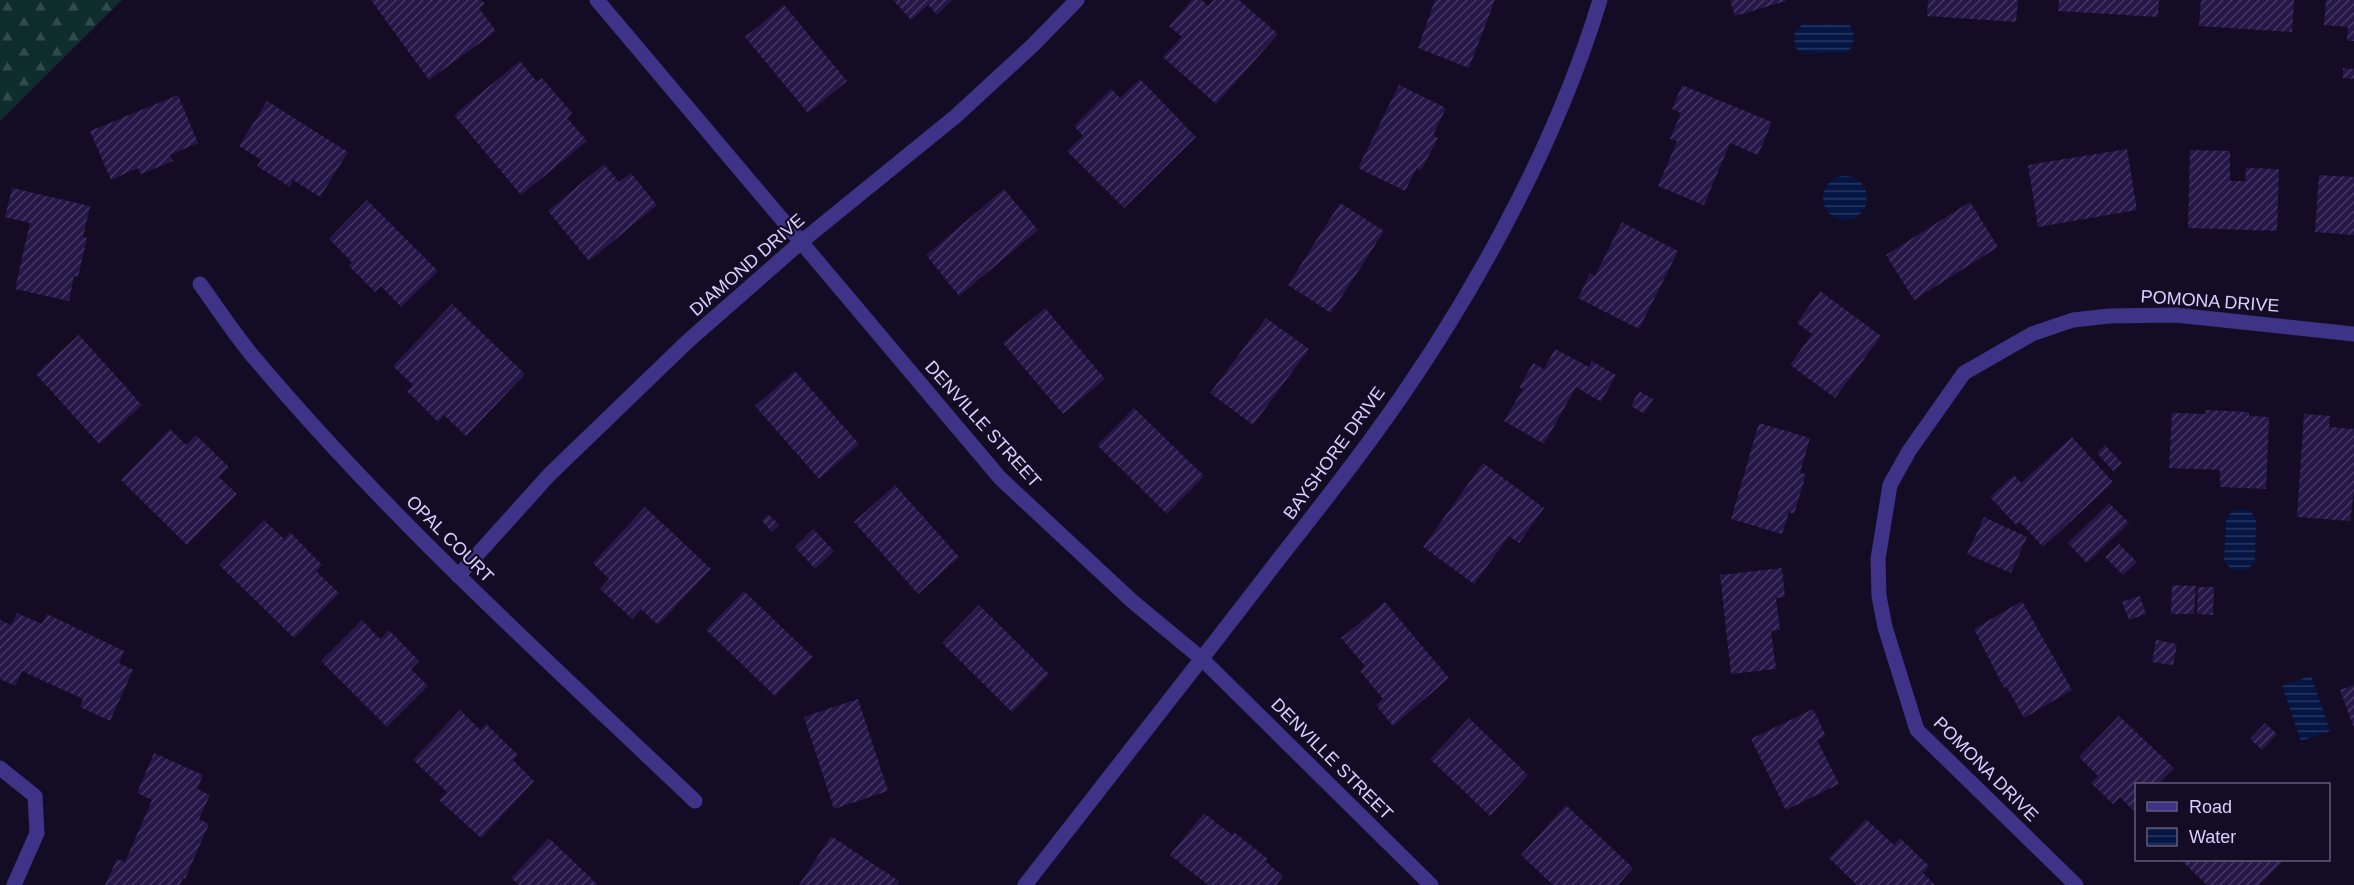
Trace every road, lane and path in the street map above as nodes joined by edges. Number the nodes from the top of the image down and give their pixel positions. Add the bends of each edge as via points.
1 (597, 0) edge
2 (1077, 0) edge
3 (1600, 0) edge
4 (801, 242) junction
5 (200, 284) dead end
6 (2354, 334) edge
7 (458, 576) junction
8 (1202, 659) junction
9 (0, 768) edge
10 (694, 801) dead end
11 (14, 885) edge
12 (1025, 885) edge
13 (1431, 885) edge
14 (2076, 885) edge

1 - 4 street, DENVILLE STREET
2 - 4 street, DIAMOND DRIVE via 956,116
3 - 8 street, BAYSHORE DRIVE via 1588,40 1534,166 1492,249 1442,334 1369,442
4 - 7 street, DIAMOND DRIVE via 688,341 549,475
4 - 8 street, DENVILLE STREET via 1000,478 1132,602
5 - 7 street, OPAL COURT via 255,359 343,460
6 - 14 street, POMONA DRIVE via 2176,315 2073,320 2032,334 1964,373 1890,485 1878,559 1880,596 1885,627 1917,730
7 - 10 street, OPAL COURT
8 - 12 street, BAYSHORE DRIVE
8 - 13 street, DENVILLE STREET
9 - 11 street via 35,796 37,833

